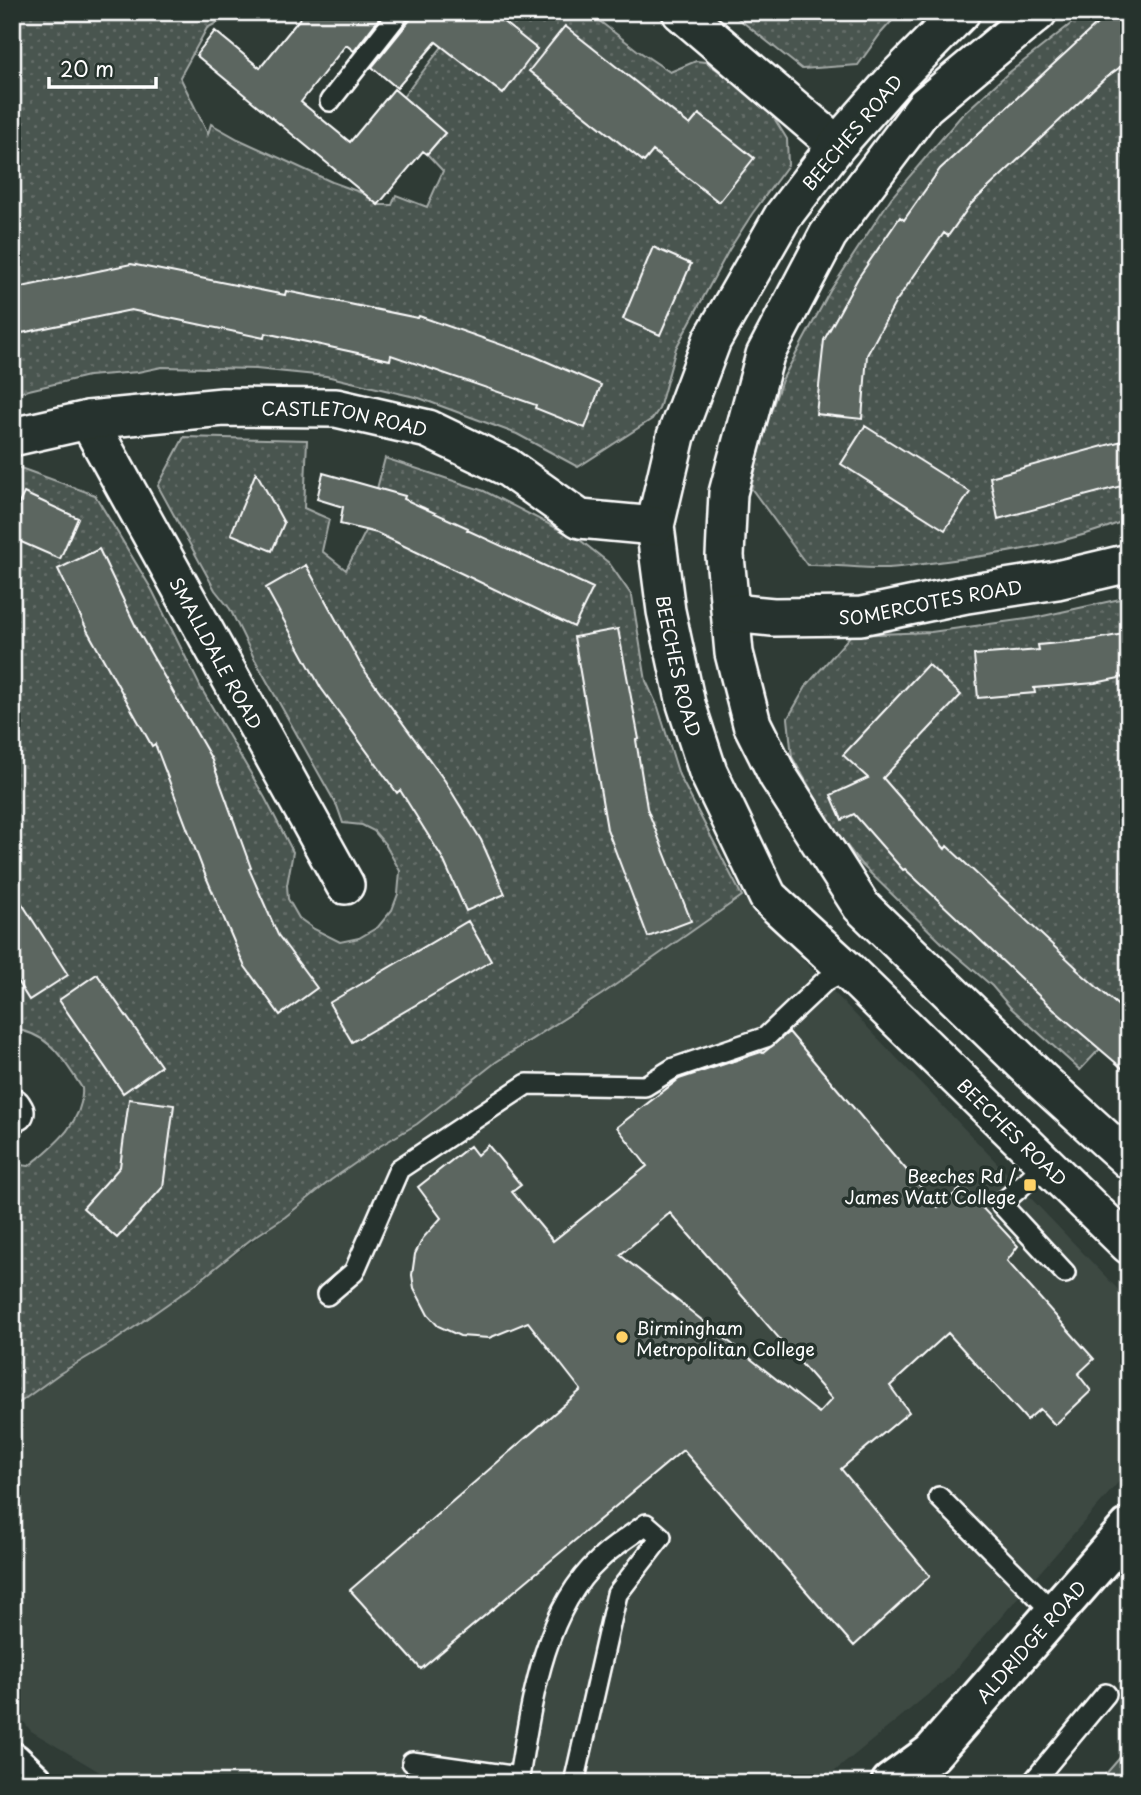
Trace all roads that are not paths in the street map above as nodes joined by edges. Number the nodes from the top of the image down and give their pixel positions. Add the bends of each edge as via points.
1 (400, 12) edge
2 (681, 12) edge
3 (961, 12) edge
4 (1038, 12) edge
5 (330, 101) dead end
6 (837, 145) junction
7 (88, 420) junction
8 (12, 437) edge
9 (655, 526) junction
10 (1129, 563) edge
11 (731, 613) junction
12 (345, 885) dead end
13 (846, 969) junction
14 (1129, 1160) edge
15 (1046, 1164) junction
16 (1129, 1245) edge
17 (1065, 1273) dead end
18 (327, 1295) dead end
19 (939, 1497) dead end
20 (1129, 1528) edge
21 (1054, 1613) junction
22 (1106, 1694) dead end
23 (12, 1762) edge
24 (412, 1762) dead end
25 (930, 1768) edge
26 (519, 1780) edge
27 (34, 1783) edge
28 (574, 1783) edge
29 (891, 1783) edge
30 (1032, 1783) edge

1 - 5 lane
2 - 6 street
3 - 6 street, BEECHES ROAD
4 - 11 street via 925,106 828,235 765,355 728,493 725,556
6 - 9 street, BEECHES ROAD via 783,216 712,340 676,436
7 - 8 street, CASTLETON ROAD
7 - 9 street, CASTLETON ROAD via 223,407 336,408 428,429 507,467 580,519
7 - 12 street, SMALLDALE ROAD
9 - 13 street, BEECHES ROAD via 666,611 708,772 768,897
10 - 11 street, SOMERCOTES ROAD via 861,616
11 - 14 street via 734,653 752,724 778,776 861,906
13 - 15 street, BEECHES ROAD
13 - 18 lane via 824,982 765,1037 674,1068 645,1086 527,1084 399,1169 354,1272
15 - 16 street, BEECHES ROAD
15 - 17 lane via 1001,1205
19 - 21 lane
20 - 21 street, ALDRIDGE ROAD
21 - 25 street, ALDRIDGE ROAD
22 - 30 lane
23 - 27 street
24 - 26 lane
25 - 29 street, ALDRIDGE ROAD
26 - 28 lane via 542,1661 567,1598 598,1560 646,1524 661,1538 617,1594

